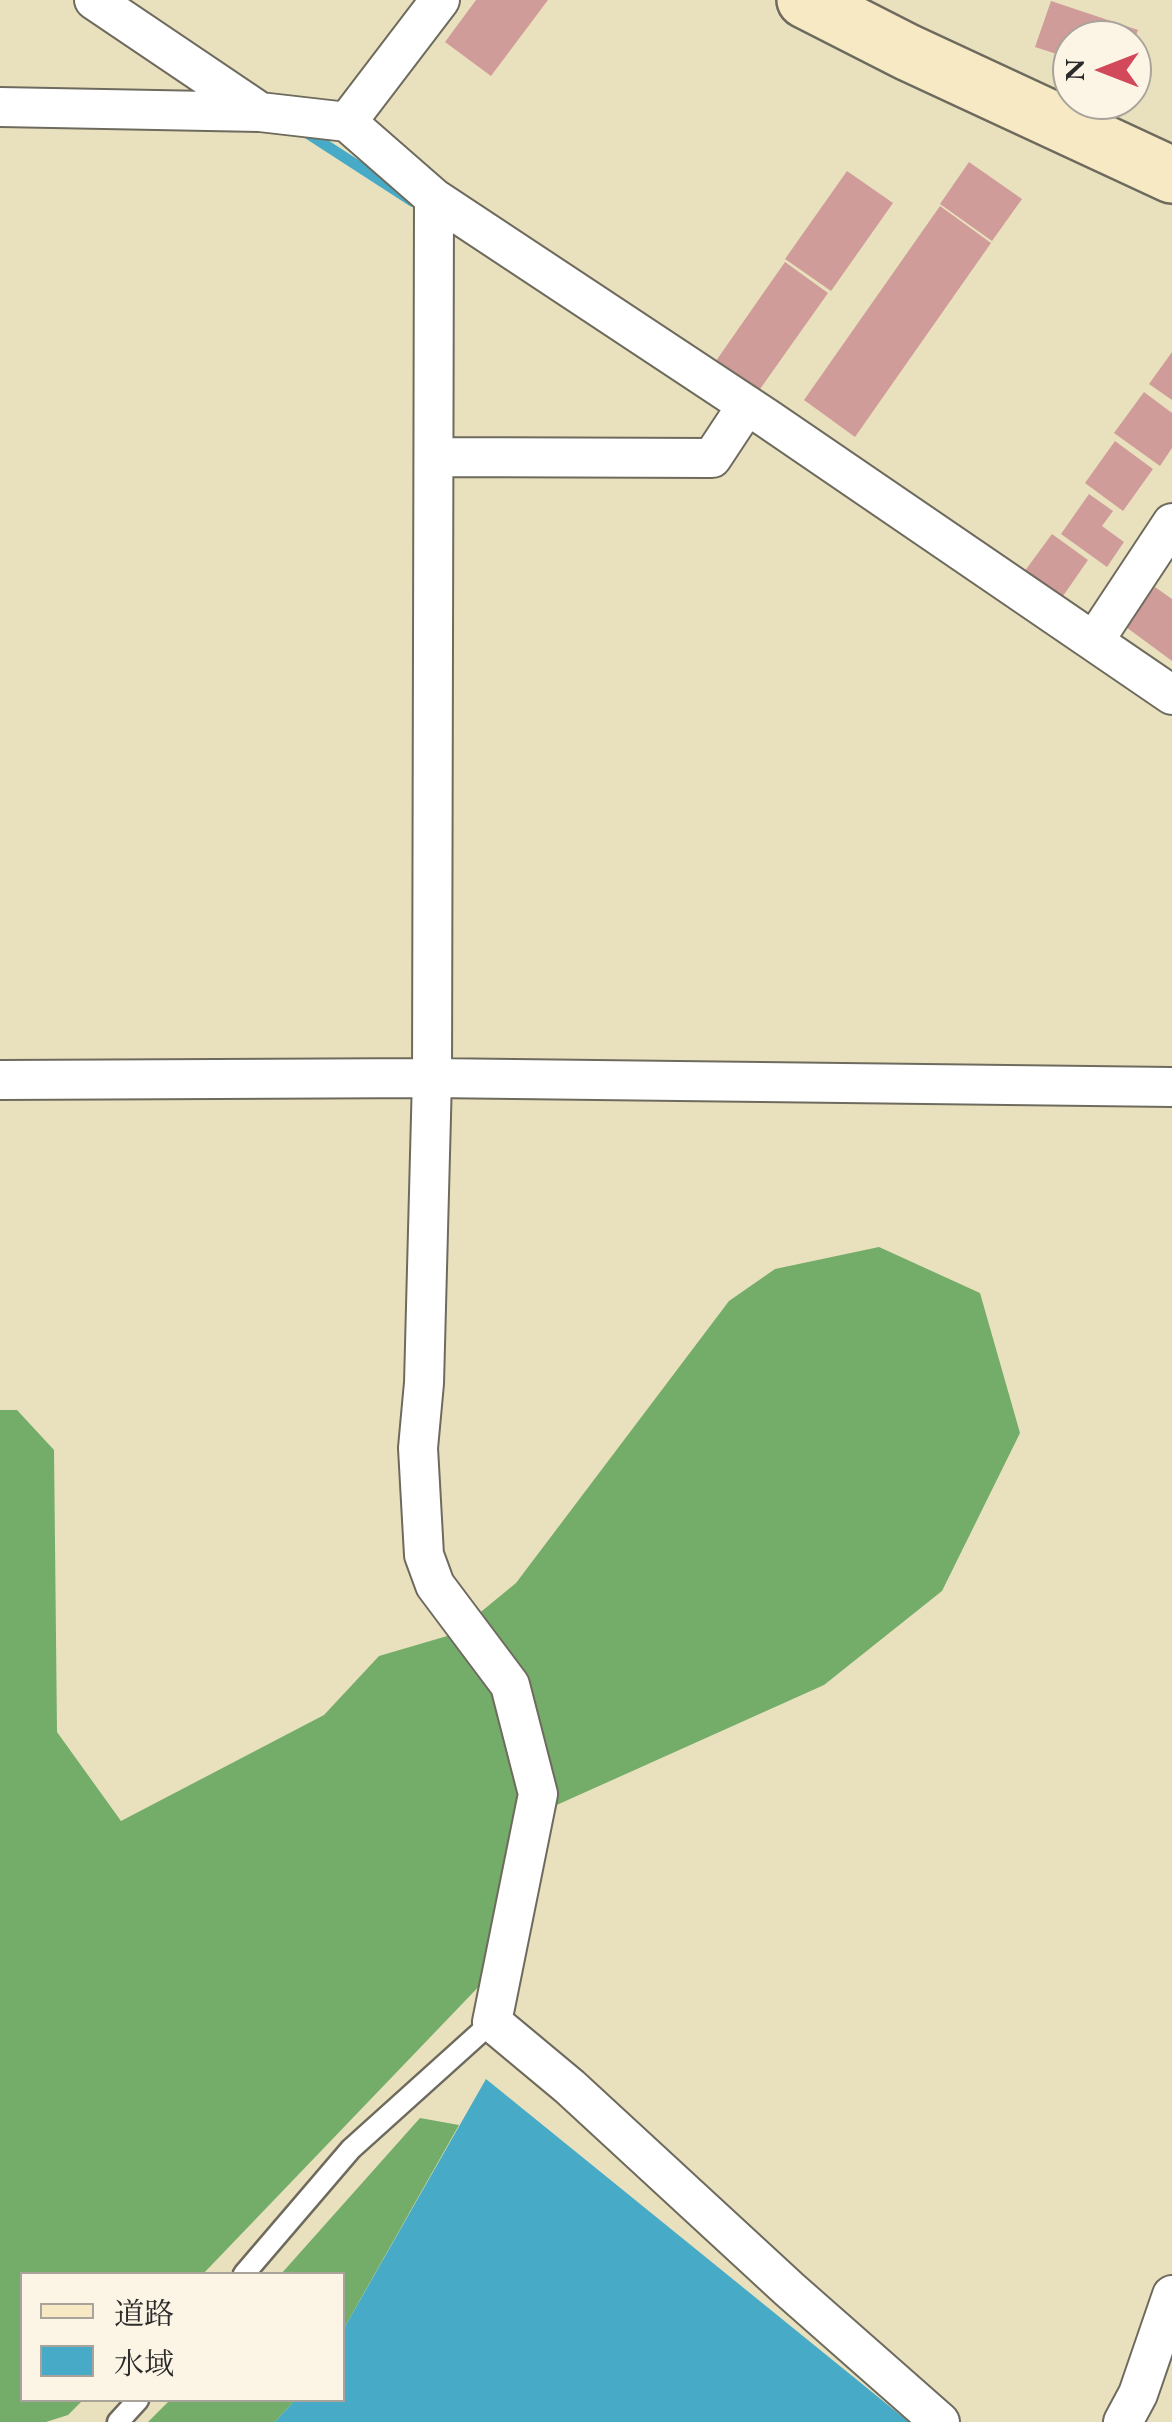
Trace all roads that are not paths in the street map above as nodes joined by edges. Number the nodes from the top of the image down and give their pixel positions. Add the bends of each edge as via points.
1 (94, 0) edge
2 (440, 0) edge
3 (805, 0) edge
4 (0, 107) edge
5 (260, 112) junction
6 (348, 122) junction
7 (1172, 175) edge
8 (434, 198) junction
9 (746, 405) junction
10 (434, 456) junction
11 (1172, 523) edge
12 (1094, 641) junction
13 (1172, 695) edge
14 (432, 1078) junction
15 (0, 1080) edge
16 (1172, 1087) edge
17 (492, 2022) junction
18 (246, 2272) edge
19 (1172, 2294) edge
20 (136, 2402) edge
21 (118, 2422) edge
22 (940, 2422) edge
23 (1122, 2422) edge

1 - 5 street
2 - 6 street
3 - 7 main road
4 - 5 street
5 - 6 street
6 - 8 street
8 - 9 street
8 - 10 street
9 - 10 street via 712,458
9 - 12 street
10 - 14 street
11 - 12 street
12 - 13 street
14 - 15 street
14 - 16 street
14 - 17 street via 418,1448 424,1554 434,1585 510,1685 538,1794
17 - 18 lane via 351,2149
17 - 22 street
19 - 23 street
20 - 21 lane

